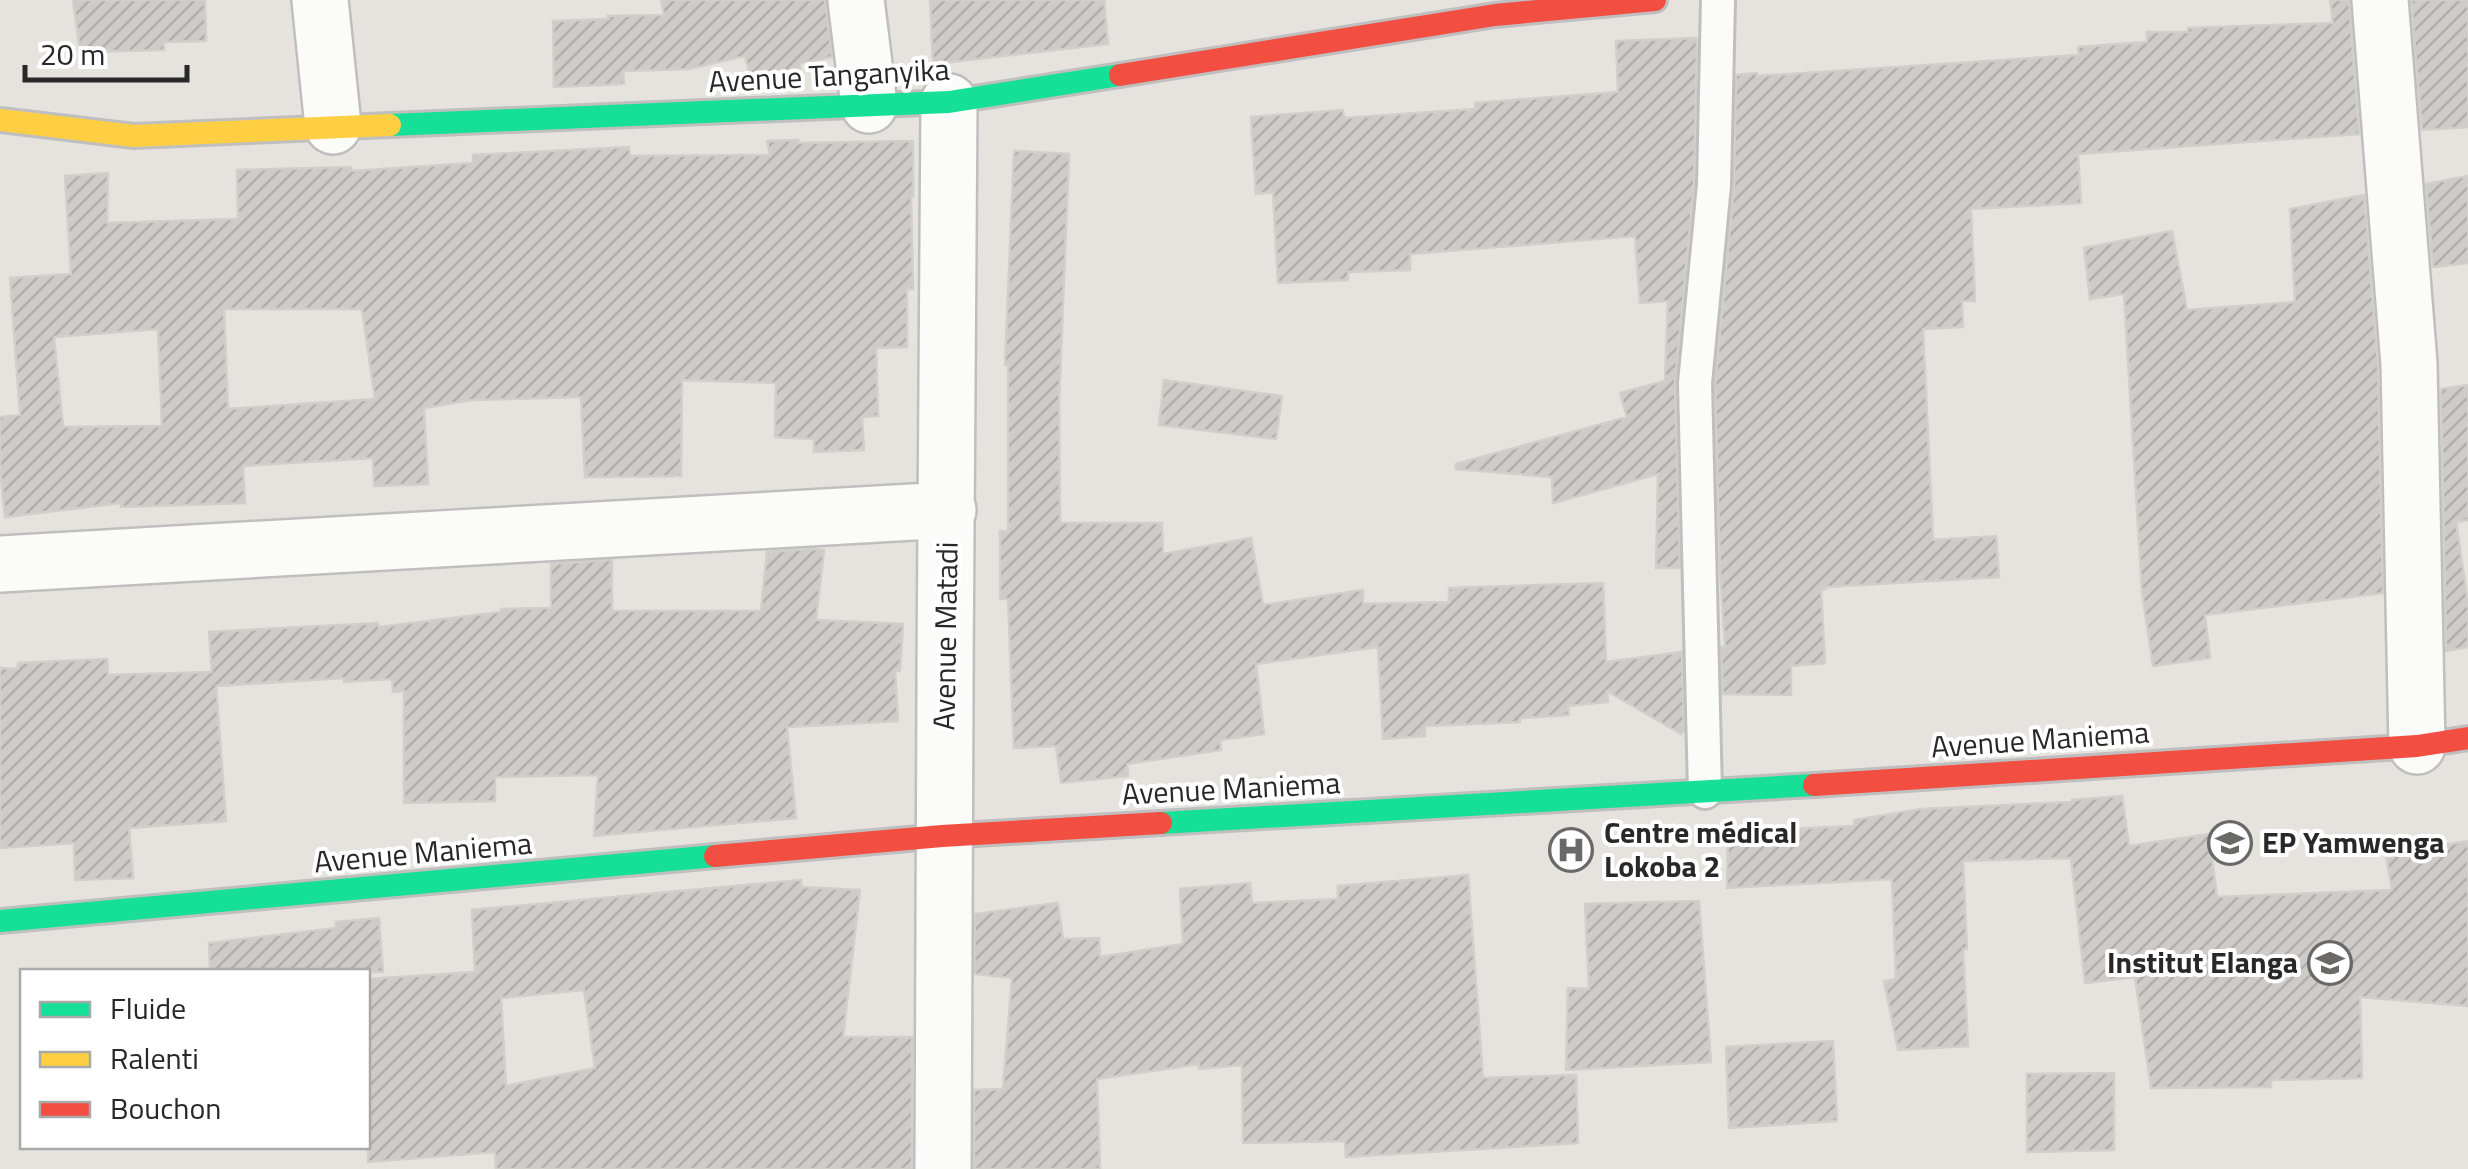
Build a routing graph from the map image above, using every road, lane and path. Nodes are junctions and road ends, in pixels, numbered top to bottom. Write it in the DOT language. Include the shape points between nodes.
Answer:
graph roads {
  1 [pos="320,0"];
  2 [pos="856,0"];
  3 [pos="1655,0"];
  4 [pos="1718,0"];
  5 [pos="2380,0"];
  6 [pos="1495,8"];
  7 [pos="949,102"];
  8 [pos="869,105"];
  9 [pos="0,120"];
  10 [pos="333,126"];
  11 [pos="948,510"];
  12 [pos="0,564"];
  13 [pos="2442,742"];
  14 [pos="1705,792"];
  15 [pos="942,836"];
  16 [pos="0,921"];
  17 [pos="943,1169"];
  1 -- 10 [label="street"];
  2 -- 8 [label="street"];
  3 -- 6 [label="street, Avenue Tanganyika"];
  4 -- 14 [label="lane" via="1714,186 1695,383"];
  5 -- 13 [label="street"];
  6 -- 7 [label="street, Avenue Tanganyika"];
  7 -- 8 [label="street, Avenue Tanganyika"];
  7 -- 11 [label="street, Avenue Matadi"];
  8 -- 10 [label="street, Avenue Tanganyika"];
  9 -- 10 [label="street, Avenue Tanganyika" via="134,136"];
  11 -- 12 [label="street"];
  11 -- 15 [label="street, Avenue Matadi"];
  13 -- 14 [label="street, Avenue Maniema"];
  14 -- 15 [label="street, Avenue Maniema"];
  15 -- 16 [label="street, Avenue Maniema"];
  15 -- 17 [label="street, Avenue Matadi"];
}
